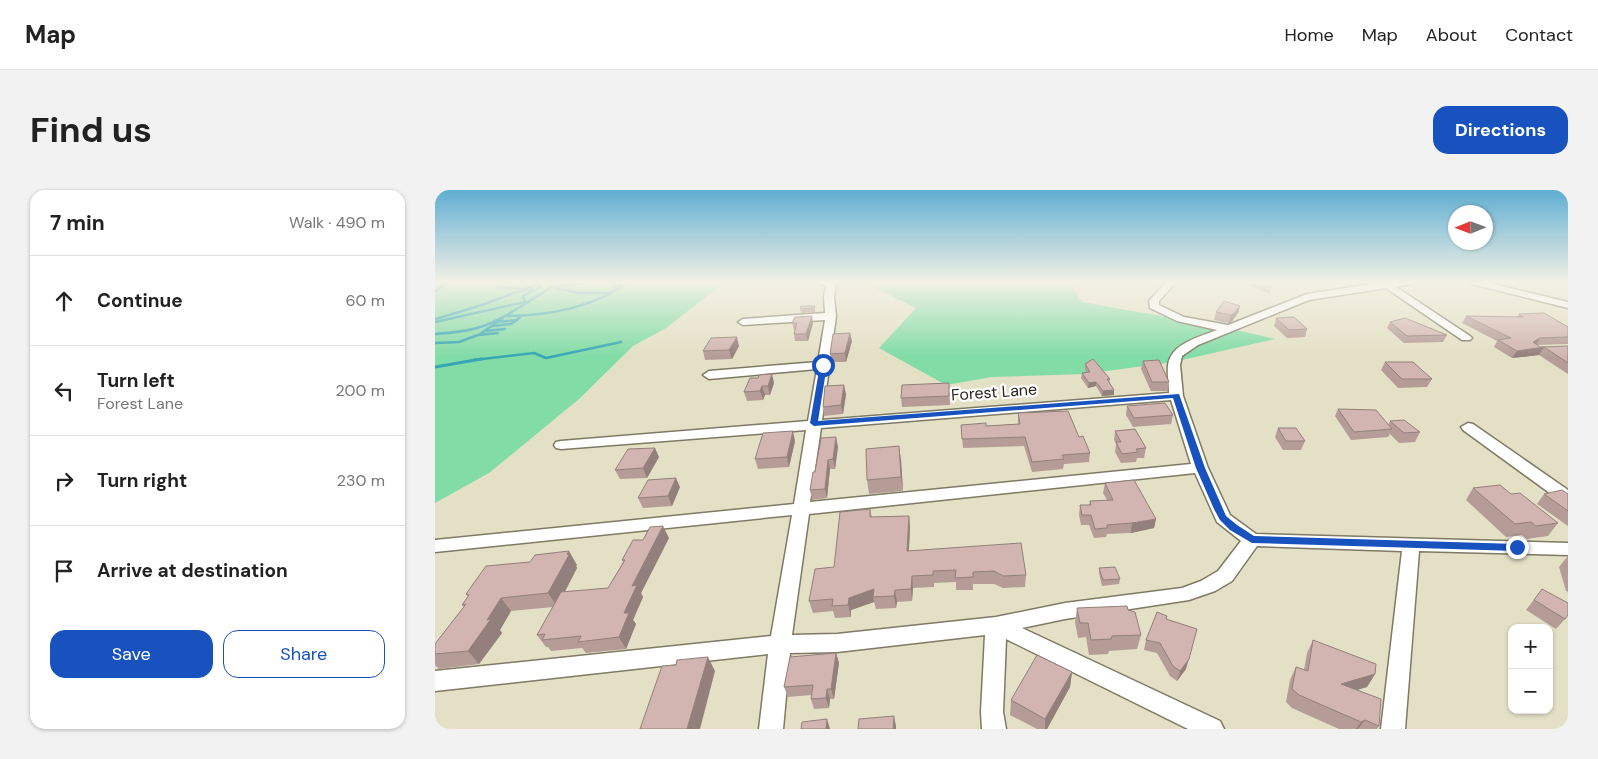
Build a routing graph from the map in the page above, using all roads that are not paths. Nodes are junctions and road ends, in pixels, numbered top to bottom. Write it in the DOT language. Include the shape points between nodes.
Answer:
graph roads {
  1 [pos="830,307"];
  2 [pos="1155,307"];
  3 [pos="1284,307"];
  4 [pos="1420,307"];
  5 [pos="831,316"];
  6 [pos="743,322"];
  7 [pos="1231,330"];
  8 [pos="1465,338"];
  9 [pos="823,365"];
  10 [pos="709,375"];
  11 [pos="1176,396"];
  12 [pos="814,423"];
  13 [pos="1467,427"];
  14 [pos="561,445"];
  15 [pos="1201,468"];
  16 [pos="1568,498"];
  17 [pos="800,509"];
  18 [pos="1252,540"];
  19 [pos="1411,545"];
  20 [pos="435,546"];
  21 [pos="1568,549"];
  22 [pos="996,625"];
  23 [pos="780,644"];
  24 [pos="435,681"];
  25 [pos="771,729"];
  26 [pos="994,729"];
  27 [pos="1212,729"];
  28 [pos="1393,729"];
  1 -- 5 [label="street"];
  2 -- 7 [label="street" via="1177,318"];
  3 -- 7 [label="street"];
  4 -- 8 [label="street"];
  5 -- 6 [label="street"];
  5 -- 9 [label="street"];
  7 -- 11 [label="street" via="1195,343 1177,354 1173,365"];
  9 -- 10 [label="street"];
  9 -- 12 [label="street"];
  11 -- 12 [label="street, Forest Lane"];
  11 -- 15 [label="street"];
  12 -- 14 [label="street, Forest Lane"];
  12 -- 17 [label="street"];
  13 -- 16 [label="street"];
  15 -- 17 [label="street"];
  15 -- 18 [label="street" via="1223,518"];
  17 -- 20 [label="street"];
  17 -- 23 [label="street"];
  18 -- 19 [label="street"];
  18 -- 22 [label="street" via="1225,576 1199,589"];
  19 -- 21 [label="street"];
  19 -- 28 [label="street"];
  22 -- 23 [label="street" via="837,643"];
  22 -- 26 [label="street"];
  22 -- 27 [label="street"];
  23 -- 24 [label="street"];
  23 -- 25 [label="street"];
}
